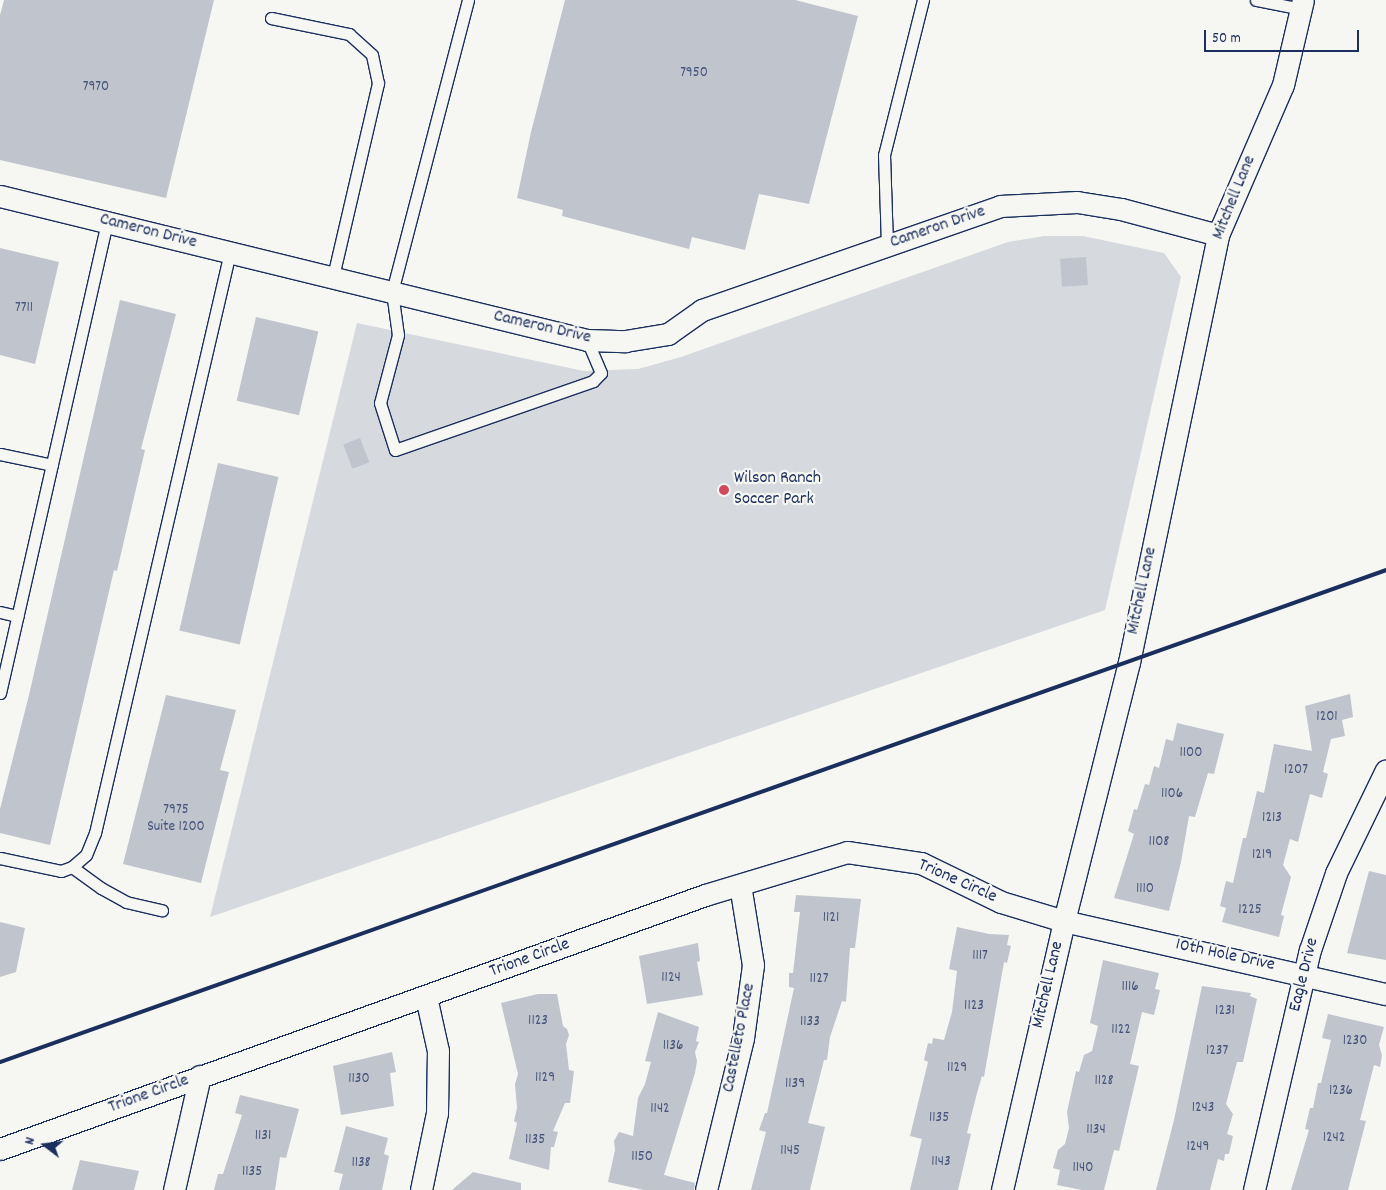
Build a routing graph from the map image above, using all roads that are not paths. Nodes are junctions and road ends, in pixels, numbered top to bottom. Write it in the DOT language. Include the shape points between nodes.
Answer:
graph roads {
  1 [pos="468,0"];
  2 [pos="924,0"];
  3 [pos="1256,0"];
  4 [pos="1302,4"];
  5 [pos="271,18"];
  6 [pos="0,196"];
  7 [pos="107,222"];
  8 [pos="1218,235"];
  9 [pos="887,245"];
  10 [pos="230,252"];
  11 [pos="333,278"];
  12 [pos="392,292"];
  13 [pos="587,340"];
  14 [pos="0,454"];
  15 [pos="52,465"];
  16 [pos="0,612"];
  17 [pos="18,616"];
  18 [pos="0,693"];
  19 [pos="1386,770"];
  20 [pos="0,858"];
  21 [pos="72,867"];
  22 [pos="740,885"];
  23 [pos="162,910"];
  24 [pos="1064,921"];
  25 [pos="1304,974"];
  26 [pos="1386,994"];
  27 [pos="426,997"];
  28 [pos="200,1076"];
  29 [pos="0,1150"];
  30 [pos="174,1190"];
  31 [pos="421,1190"];
  32 [pos="706,1190"];
  33 [pos="1002,1190"];
  34 [pos="1254,1190"];
  1 -- 12 [label="lane"];
  2 -- 9 [label="lane" via="884,155"];
  3 -- 4 [label="lane"];
  4 -- 8 [label="street, Mitchell Lane" via="1283,85"];
  5 -- 11 [label="lane" via="349,34 372,56 378,83"];
  6 -- 7 [label="street, Cameron Drive"];
  7 -- 10 [label="street, Cameron Drive"];
  7 -- 15 [label="lane"];
  8 -- 9 [label="street, Cameron Drive" via="1121,209 1077,202 1000,206"];
  8 -- 24 [label="street, Mitchell Lane" via="1129,662"];
  9 -- 13 [label="street, Cameron Drive" via="702,310 668,334 624,341"];
  10 -- 11 [label="street, Cameron Drive"];
  10 -- 21 [label="lane" via="95,833 86,854"];
  11 -- 12 [label="street, Cameron Drive"];
  12 -- 13 [label="street, Cameron Drive"];
  12 -- 13 [label="lane" via="398,335 380,403 395,450 593,381 601,372"];
  14 -- 15 [label="lane"];
  15 -- 17 [label="lane"];
  16 -- 17 [label="lane"];
  17 -- 18 [label="lane"];
  19 -- 25 [label="street, Eagle Drive" via="1336,873"];
  20 -- 21 [label="lane" via="60,871"];
  21 -- 23 [label="lane" via="126,902"];
  22 -- 24 [label="street, Trione Circle" via="847,852 921,863 1001,902"];
  22 -- 27 [label="street, Trione Circle"];
  22 -- 32 [label="street, Castelleto Place" via="753,965 743,1038"];
  24 -- 25 [label="street, 10th Hole Drive"];
  24 -- 33 [label="street, Mitchell Lane"];
  25 -- 26 [label="street, 10th Hole Drive"];
  25 -- 34 [label="street, Eagle Drive"];
  27 -- 28 [label="street, Trione Circle"];
  27 -- 31 [label="street" via="438,1050 437,1113"];
  28 -- 29 [label="street, Trione Circle"];
  28 -- 30 [label="street"];
}
